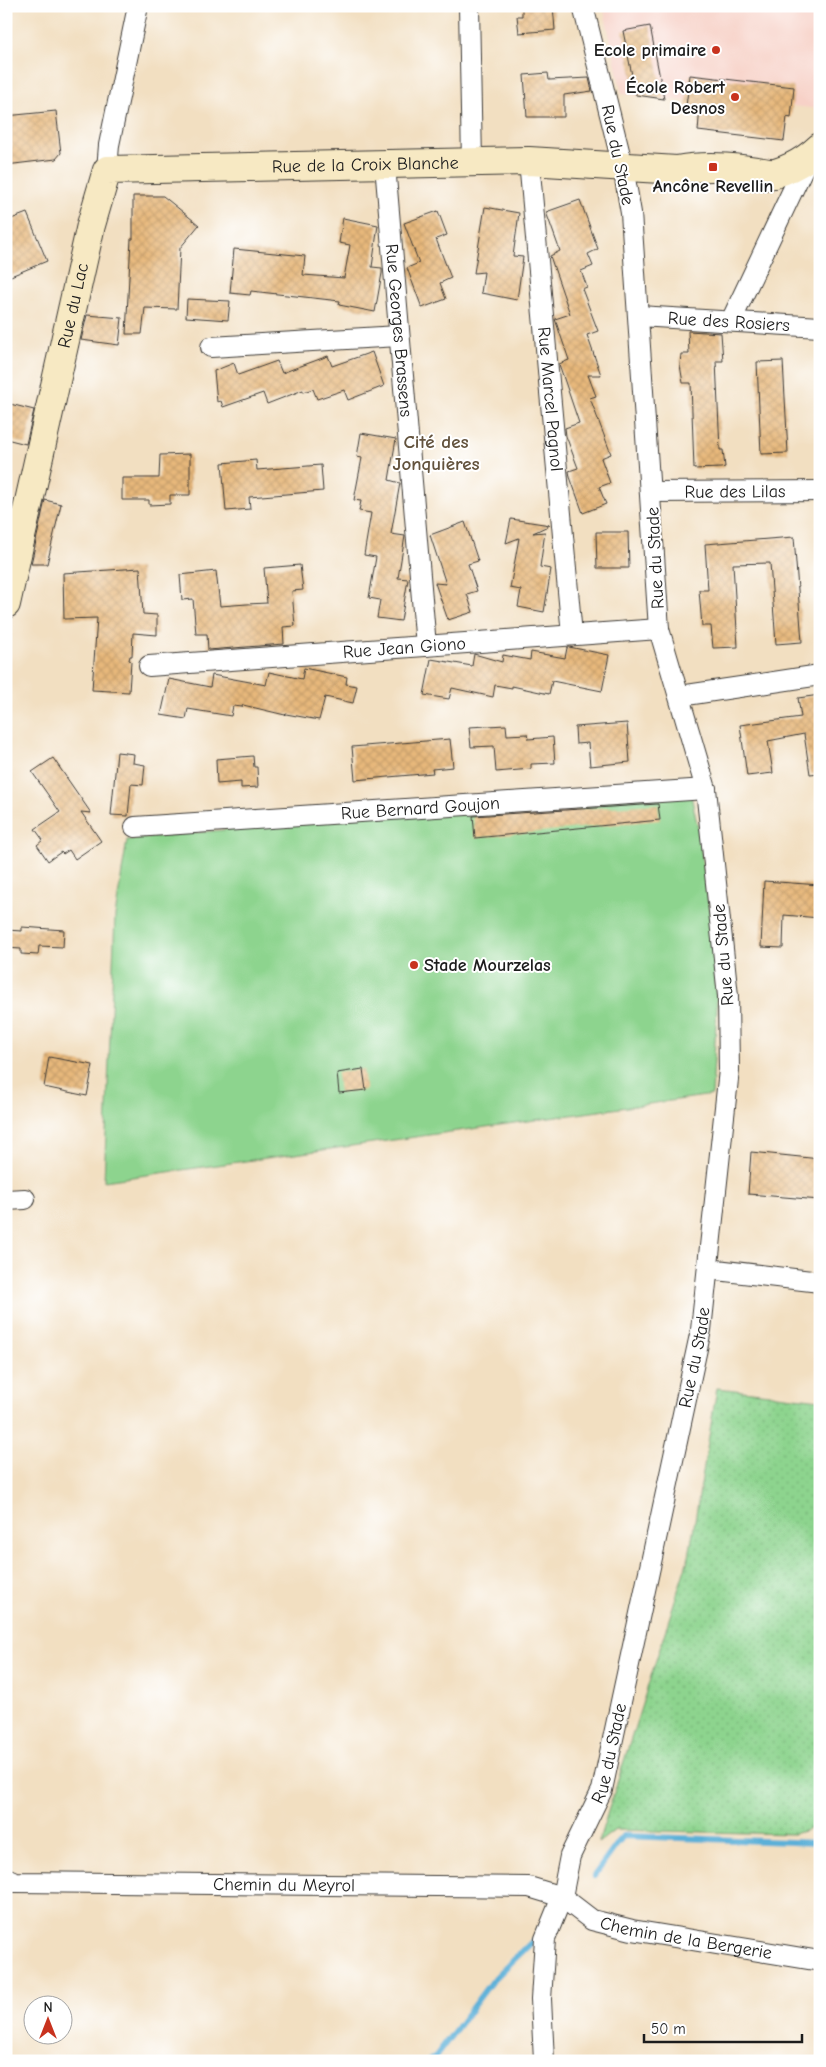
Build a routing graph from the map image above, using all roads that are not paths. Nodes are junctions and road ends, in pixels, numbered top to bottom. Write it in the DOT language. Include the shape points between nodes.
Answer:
graph roads {
  1 [pos="138,6"];
  2 [pos="469,6"];
  3 [pos="583,6"];
  4 [pos="814,153"];
  5 [pos="529,161"];
  6 [pos="472,163"];
  7 [pos="385,165"];
  8 [pos="623,167"];
  9 [pos="107,170"];
  10 [pos="639,316"];
  11 [pos="731,321"];
  12 [pos="820,328"];
  13 [pos="399,336"];
  14 [pos="211,346"];
  15 [pos="820,491"];
  16 [pos="651,492"];
  17 [pos="6,604"];
  18 [pos="659,629"];
  19 [pos="572,635"];
  20 [pos="426,646"];
  21 [pos="149,666"];
  22 [pos="820,674"];
  23 [pos="680,696"];
  24 [pos="706,789"];
  25 [pos="135,827"];
  26 [pos="708,1269"];
  27 [pos="820,1282"];
  28 [pos="6,1878"];
  29 [pos="562,1897"];
  30 [pos="820,1961"];
  31 [pos="544,2061"];
  1 -- 9 [label="street, Rue du Lac" via="109,145"];
  2 -- 6 [label="street"];
  3 -- 8 [label="street, Rue du Stade"];
  4 -- 8 [label="street, Rue de la Croix Blanche" via="775,174 698,166 677,170"];
  4 -- 11 [label="street"];
  5 -- 6 [label="street, Rue de la Croix Blanche"];
  5 -- 8 [label="street, Rue de la Croix Blanche"];
  5 -- 19 [label="street, Rue Marcel Pagnol"];
  6 -- 7 [label="street, Rue de la Croix Blanche"];
  7 -- 9 [label="street, Rue de la Croix Blanche"];
  7 -- 13 [label="street, Rue Georges Brassens"];
  8 -- 10 [label="street, Rue du Stade" via="631,213"];
  9 -- 17 [label="street, Rue du Lac" via="91,225"];
  10 -- 11 [label="street, Rue des Rosiers"];
  10 -- 16 [label="street, Rue du Stade"];
  11 -- 12 [label="street, Rue des Rosiers"];
  13 -- 14 [label="street"];
  13 -- 20 [label="street, Rue Georges Brassens"];
  15 -- 16 [label="street, Rue des Lilas"];
  16 -- 18 [label="street, Rue du Stade"];
  18 -- 19 [label="street, Rue Jean Giono"];
  18 -- 23 [label="street, Rue du Stade"];
  19 -- 20 [label="street, Rue Jean Giono"];
  20 -- 21 [label="street, Rue Jean Giono"];
  22 -- 23 [label="street"];
  23 -- 24 [label="street, Rue du Stade"];
  24 -- 25 [label="street, Rue Bernard Goujon"];
  24 -- 26 [label="street, Rue du Stade" via="728,996 729,1070"];
  26 -- 27 [label="street"];
  26 -- 29 [label="street, Rue du Stade" via="701,1330 602,1790 570,1856"];
  28 -- 29 [label="street, Chemin du Meyrol" via="15,1882 529,1887"];
  29 -- 30 [label="street, Chemin de la Bergerie" via="592,1920 624,1928"];
  29 -- 31 [label="street, Rue du Stade" via="545,1939 541,1999"];
}
